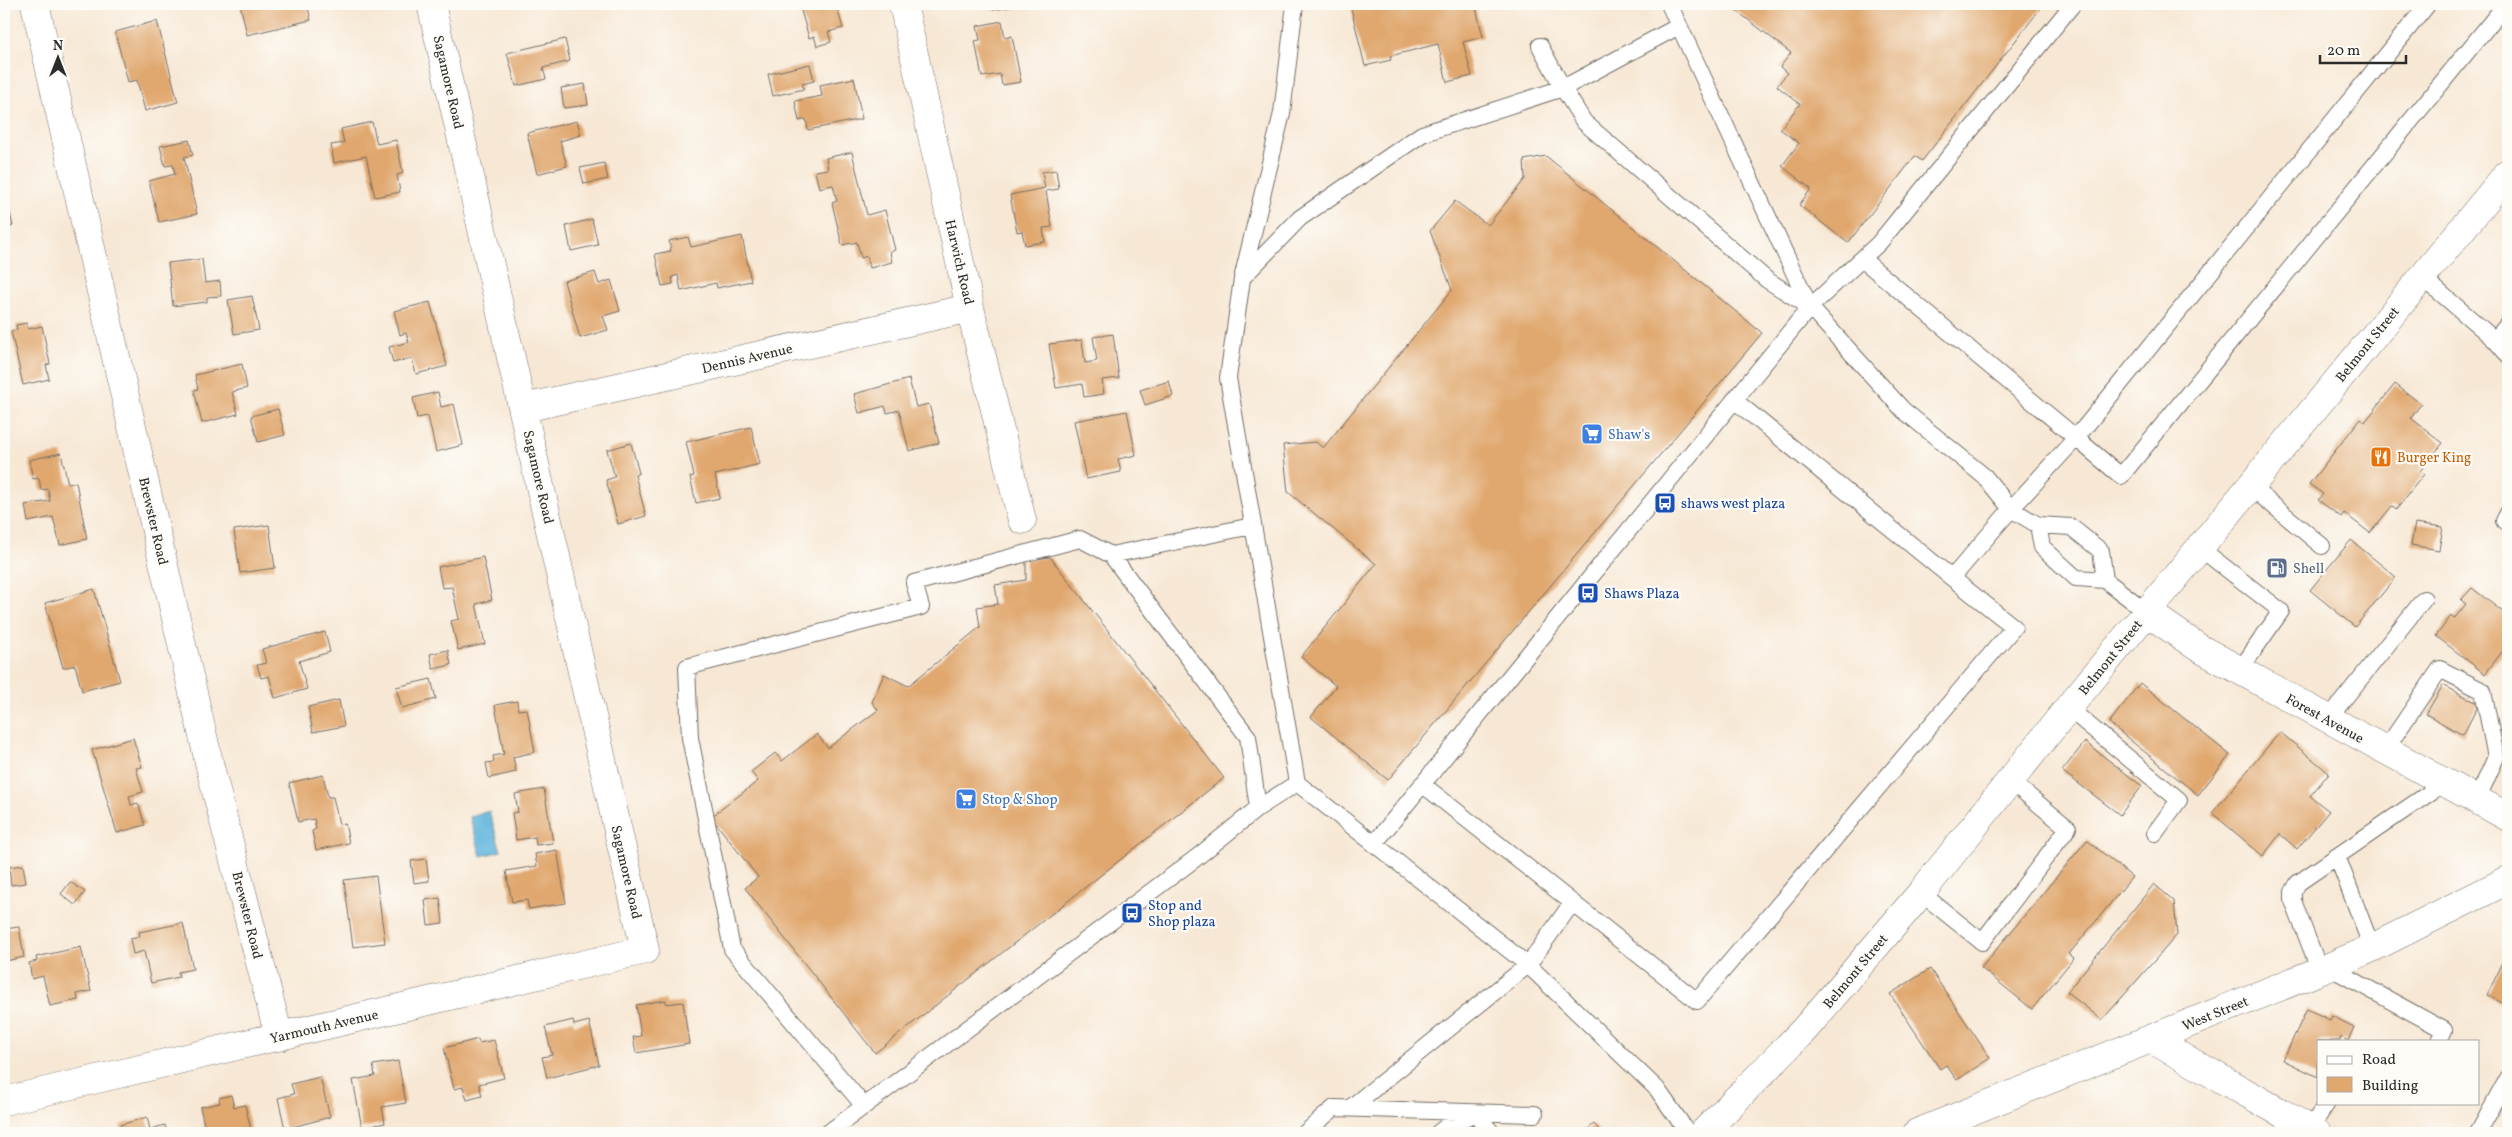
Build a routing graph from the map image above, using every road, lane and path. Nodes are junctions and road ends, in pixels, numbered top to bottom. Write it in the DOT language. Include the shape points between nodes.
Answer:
graph roads {
  1 [pos="35,4"];
  2 [pos="431,4"];
  3 [pos="903,4"];
  4 [pos="1295,4"];
  5 [pos="1669,4"];
  6 [pos="2074,4"];
  7 [pos="2428,4"];
  8 [pos="2506,4"];
  9 [pos="1679,26"];
  10 [pos="1540,46"];
  11 [pos="1563,88"];
  12 [pos="2508,173"];
  13 [pos="1862,259"];
  14 [pos="2422,277"];
  15 [pos="1242,279"];
  16 [pos="1810,307"];
  17 [pos="970,308"];
  18 [pos="2508,324"];
  19 [pos="2495,340"];
  20 [pos="2508,355"];
  21 [pos="1734,400"];
  22 [pos="524,408"];
  23 [pos="2076,438"];
  24 [pos="2251,487"];
  25 [pos="2011,509"];
  26 [pos="2508,513"];
  27 [pos="1022,520"];
  28 [pos="2508,521"];
  29 [pos="2038,525"];
  30 [pos="1252,526"];
  31 [pos="2322,546"];
  32 [pos="2200,549"];
  33 [pos="1110,555"];
  34 [pos="1952,578"];
  35 [pos="2105,580"];
  36 [pos="2424,599"];
  37 [pos="2147,612"];
  38 [pos="2240,670"];
  39 [pos="2068,708"];
  40 [pos="2328,719"];
  41 [pos="2384,750"];
  42 [pos="2009,780"];
  43 [pos="1297,783"];
  44 [pos="2444,783"];
  45 [pos="1422,784"];
  46 [pos="2477,800"];
  47 [pos="1258,808"];
  48 [pos="2508,817"];
  49 [pos="2155,832"];
  50 [pos="1374,844"];
  51 [pos="2337,856"];
  52 [pos="2508,880"];
  53 [pos="1921,893"];
  54 [pos="1572,903"];
  55 [pos="2372,948"];
  56 [pos="645,950"];
  57 [pos="1528,965"];
  58 [pos="2325,969"];
  59 [pos="279,1037"];
  60 [pos="2151,1039"];
  61 [pos="2439,1040"];
  62 [pos="2508,1078"];
  63 [pos="4,1101"];
  64 [pos="2326,1104"];
  65 [pos="864,1106"];
  66 [pos="1350,1108"];
  67 [pos="1475,1113"];
  68 [pos="1535,1114"];
  69 [pos="2313,1131"];
  70 [pos="828,1133"];
  71 [pos="1305,1133"];
  72 [pos="1438,1133"];
  73 [pos="1492,1133"];
  74 [pos="1688,1133"];
  75 [pos="1704,1133"];
  76 [pos="1917,1133"];
  77 [pos="2478,1133"];
  1 -- 59 [label="street, Brewster Road" via="211,771"];
  2 -- 22 [label="street, Sagamore Road"];
  3 -- 17 [label="street, Harwich Road"];
  4 -- 15 [label="lane" via="1282,113"];
  5 -- 9 [label="lane"];
  6 -- 13 [label="lane" via="1880,243"];
  7 -- 23 [label="lane"];
  8 -- 23 [label="lane" via="2122,476"];
  9 -- 11 [label="lane"];
  9 -- 16 [label="lane"];
  10 -- 11 [label="lane"];
  11 -- 15 [label="lane" via="1422,134 1300,218"];
  11 -- 16 [label="lane" via="1584,122 1767,280"];
  12 -- 14 [label="street, Belmont Street"];
  13 -- 16 [label="lane"];
  13 -- 23 [label="lane"];
  14 -- 19 [label="lane"];
  14 -- 24 [label="street, Belmont Street"];
  15 -- 30 [label="lane" via="1228,378"];
  16 -- 21 [label="lane"];
  16 -- 25 [label="lane" via="1903,410 1985,478"];
  17 -- 22 [label="street, Dennis Avenue"];
  17 -- 27 [label="street, Harwich Road"];
  18 -- 19 [label="lane"];
  19 -- 20 [label="lane"];
  21 -- 34 [label="lane"];
  21 -- 45 [label="lane"];
  22 -- 56 [label="street, Sagamore Road"];
  23 -- 25 [label="lane"];
  24 -- 31 [label="lane"];
  24 -- 32 [label="street, Belmont Street"];
  25 -- 29 [label="lane"];
  25 -- 34 [label="lane"];
  26 -- 28 [label="lane" via="2504,521"];
  29 -- 35 [label="lane" via="2042,547 2076,578"];
  29 -- 35 [label="lane" via="2071,528 2101,552"];
  30 -- 33 [label="lane"];
  30 -- 43 [label="lane"];
  32 -- 37 [label="street, Belmont Street"];
  32 -- 38 [label="lane" via="2281,611"];
  33 -- 47 [label="lane" via="1248,737"];
  33 -- 65 [label="lane" via="1080,538 914,583 921,607 687,667 690,738 732,949"];
  34 -- 54 [label="lane" via="2014,627 1697,1001"];
  35 -- 37 [label="lane"];
  36 -- 40 [label="lane"];
  37 -- 38 [label="street, Forest Avenue" via="2199,648"];
  37 -- 39 [label="street, Belmont Street"];
  38 -- 40 [label="street, Forest Avenue"];
  39 -- 42 [label="street, Belmont Street"];
  39 -- 49 [label="lane" via="2179,800"];
  40 -- 41 [label="street, Forest Avenue"];
  41 -- 44 [label="street, Forest Avenue"];
  41 -- 46 [label="lane" via="2440,669 2483,691 2496,757"];
  42 -- 53 [label="street, Belmont Street"];
  42 -- 53 [label="lane" via="2068,828 1982,942"];
  43 -- 47 [label="lane"];
  43 -- 50 [label="lane"];
  44 -- 46 [label="street, Forest Avenue"];
  44 -- 51 [label="lane"];
  45 -- 50 [label="lane"];
  45 -- 54 [label="lane"];
  46 -- 48 [label="street, Forest Avenue"];
  47 -- 65 [label="lane"];
  50 -- 57 [label="lane"];
  51 -- 55 [label="lane"];
  51 -- 58 [label="lane" via="2298,882 2292,892 2292,901"];
  52 -- 55 [label="street, West Street"];
  53 -- 75 [label="street, Belmont Street" via="1804,1030"];
  54 -- 57 [label="lane"];
  55 -- 58 [label="street, West Street"];
  56 -- 59 [label="street, Yarmouth Avenue"];
  57 -- 66 [label="lane"];
  57 -- 74 [label="lane" via="1657,1089"];
  58 -- 60 [label="street, West Street"];
  58 -- 61 [label="lane" via="2444,1030"];
  59 -- 63 [label="street, Yarmouth Avenue"];
  60 -- 69 [label="street"];
  60 -- 76 [label="street, West Street"];
  62 -- 77 [label="lane"];
  64 -- 69 [label="lane"];
  65 -- 70 [label="lane"];
  66 -- 67 [label="lane"];
  66 -- 71 [label="lane" via="1334,1108"];
  67 -- 68 [label="lane"];
  67 -- 72 [label="lane"];
  67 -- 73 [label="lane"];
}
